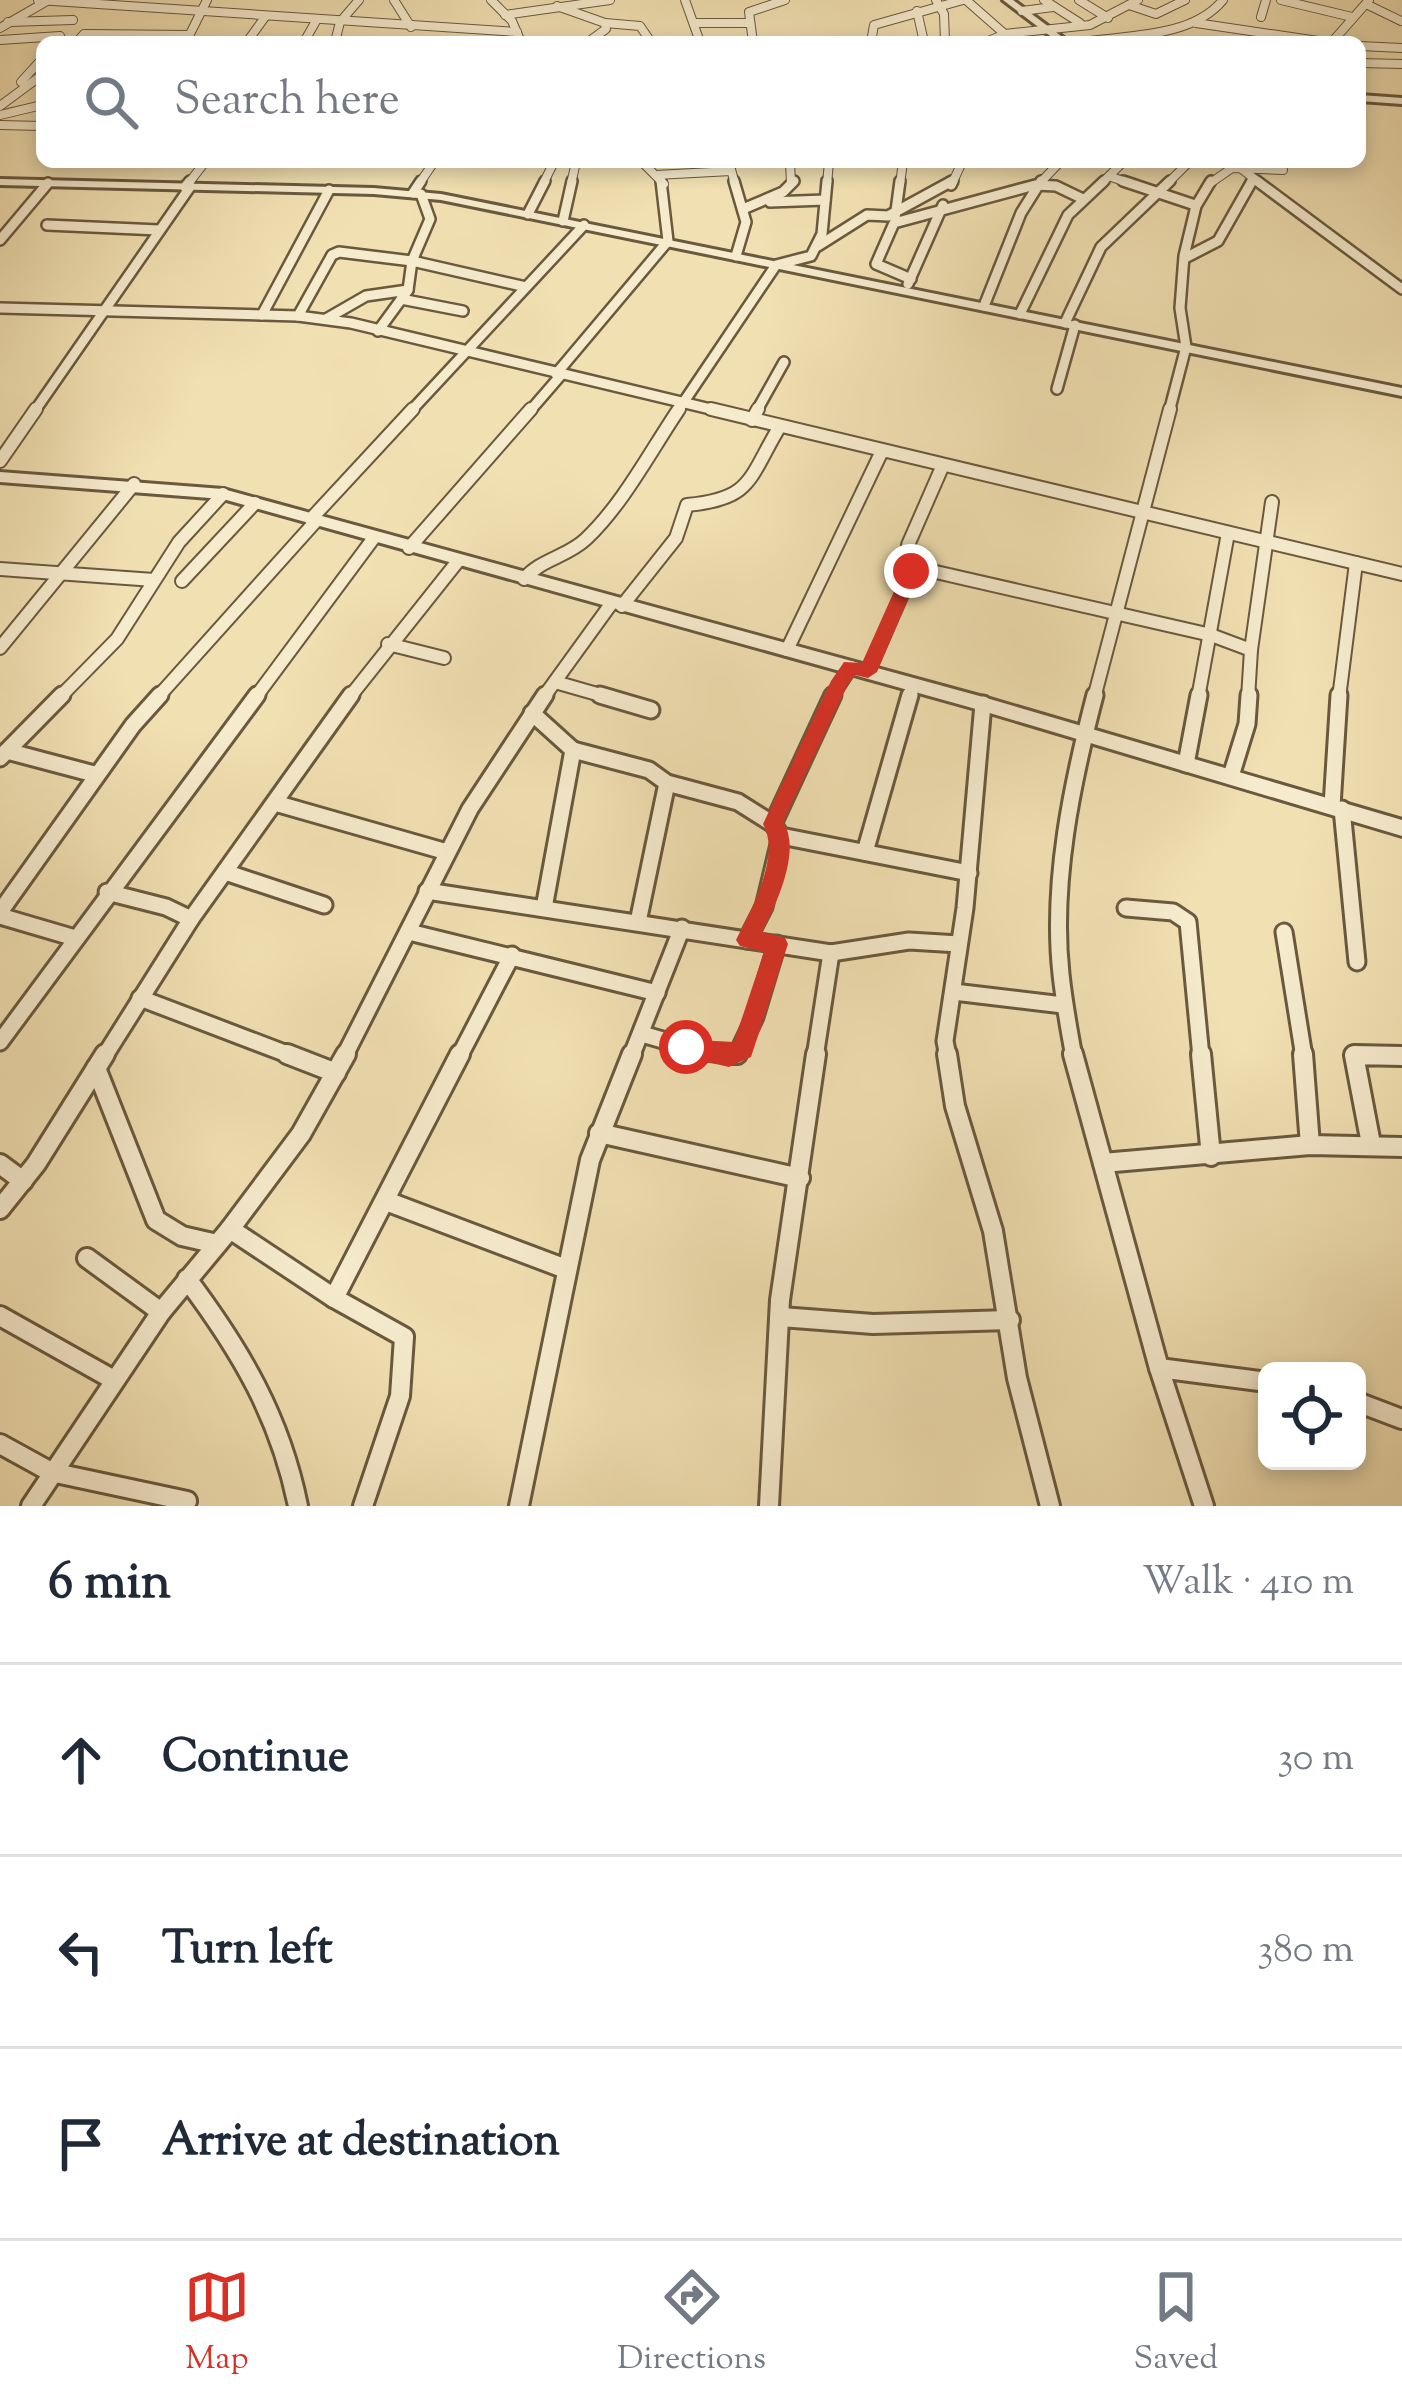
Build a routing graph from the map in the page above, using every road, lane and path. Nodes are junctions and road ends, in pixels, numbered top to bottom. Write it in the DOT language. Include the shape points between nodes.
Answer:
graph roads {
  1 [pos="38,0"];
  2 [pos="49,0"];
  3 [pos="207,0"];
  4 [pos="359,0"];
  5 [pos="412,0"];
  6 [pos="491,0"];
  7 [pos="540,0"];
  8 [pos="610,0"];
  9 [pos="785,0"];
  10 [pos="964,0"];
  11 [pos="1007,0"];
  12 [pos="1044,0"];
  13 [pos="1078,0"];
  14 [pos="1114,0"];
  15 [pos="1185,0"];
  16 [pos="1223,0"];
  17 [pos="1266,0"];
  18 [pos="1281,0"];
  19 [pos="1299,0"];
  20 [pos="396,1"];
  21 [pos="92,2"];
  22 [pos="939,2"];
  23 [pos="1368,2"];
  24 [pos="140,3"];
  25 [pos="684,3"];
  26 [pos="1131,4"];
  27 [pos="1308,6"];
  28 [pos="554,7"];
  29 [pos="1053,7"];
  30 [pos="202,11"];
  31 [pos="917,11"];
  32 [pos="1022,11"];
  33 [pos="505,15"];
  34 [pos="265,16"];
  35 [pos="1261,17"];
  36 [pos="1352,17"];
  37 [pos="1105,19"];
  38 [pos="73,20"];
  39 [pos="316,21"];
  40 [pos="340,22"];
  41 [pos="605,23"];
  42 [pos="696,23"];
  43 [pos="748,23"];
  44 [pos="1196,23"];
  45 [pos="4,25"];
  46 [pos="1090,25"];
  47 [pos="411,27"];
  48 [pos="433,29"];
  49 [pos="1046,29"];
  50 [pos="1400,32"];
  51 [pos="85,34"];
  52 [pos="1004,34"];
  53 [pos="1124,34"];
  54 [pos="61,36"];
  55 [pos="68,36"];
  56 [pos="112,36"];
  57 [pos="189,36"];
  58 [pos="251,36"];
  59 [pos="307,36"];
  60 [pos="336,36"];
  61 [pos="434,36"];
  62 [pos="508,36"];
  63 [pos="518,36"];
  64 [pos="596,36"];
  65 [pos="647,36"];
  66 [pos="699,36"];
  67 [pos="751,36"];
  68 [pos="871,36"];
  69 [pos="923,36"];
  70 [pos="943,36"];
  71 [pos="1000,36"];
  72 [pos="1056,36"];
  73 [pos="1114,36"];
  74 [pos="1127,36"];
  75 [pos="1287,36"];
  76 [pos="1335,36"];
  77 [pos="36,38"];
  78 [pos="0,40"];
  79 [pos="1366,45"];
  80 [pos="1366,55"];
  81 [pos="1402,62"];
  82 [pos="1366,63"];
  83 [pos="1372,63"];
  84 [pos="36,66"];
  85 [pos="36,78"];
  86 [pos="1381,79"];
  87 [pos="18,89"];
  88 [pos="1366,98"];
  89 [pos="1402,101"];
  90 [pos="36,106"];
  91 [pos="0,110"];
  92 [pos="0,125"];
  93 [pos="36,126"];
  94 [pos="201,168"];
  95 [pos="431,168"];
  96 [pos="551,168"];
  97 [pos="575,168"];
  98 [pos="648,168"];
  99 [pos="714,168"];
  100 [pos="731,168"];
  101 [pos="791,168"];
  102 [pos="829,168"];
  103 [pos="902,168"];
  104 [pos="959,168"];
  105 [pos="1053,168"];
  106 [pos="1117,168"];
  107 [pos="1183,168"];
  108 [pos="1229,168"];
  109 [pos="1241,168"];
  110 [pos="1284,168"];
  111 [pos="656,175"];
  112 [pos="1109,176"];
  113 [pos="1253,178"];
  114 [pos="953,180"];
  115 [pos="0,182"];
  116 [pos="49,183"];
  117 [pos="1035,185"];
  118 [pos="188,187"];
  119 [pos="329,190"];
  120 [pos="1270,191"];
  121 [pos="1159,192"];
  122 [pos="417,194"];
  123 [pos="1082,198"];
  124 [pos="825,200"];
  125 [pos="759,202"];
  126 [pos="1195,205"];
  127 [pos="942,206"];
  128 [pos="743,209"];
  129 [pos="528,214"];
  130 [pos="895,218"];
  131 [pos="563,221"];
  132 [pos="46,225"];
  133 [pos="584,225"];
  134 [pos="159,230"];
  135 [pos="0,240"];
  136 [pos="668,241"];
  137 [pos="818,246"];
  138 [pos="736,256"];
  139 [pos="1186,256"];
  140 [pos="412,261"];
  141 [pos="776,265"];
  142 [pos="908,284"];
  143 [pos="526,287"];
  144 [pos="1402,289"];
  145 [pos="405,294"];
  146 [pos="984,306"];
  147 [pos="2,310"];
  148 [pos="103,310"];
  149 [pos="464,311"];
  150 [pos="1020,314"];
  151 [pos="262,315"];
  152 [pos="298,316"];
  153 [pos="326,319"];
  154 [pos="1070,324"];
  155 [pos="378,331"];
  156 [pos="1186,347"];
  157 [pos="465,352"];
  158 [pos="784,362"];
  159 [pos="559,374"];
  160 [pos="1057,389"];
  161 [pos="1402,392"];
  162 [pos="683,404"];
  163 [pos="752,420"];
  164 [pos="780,426"];
  165 [pos="882,451"];
  166 [pos="0,461"];
  167 [pos="943,465"];
  168 [pos="0,477"];
  169 [pos="134,484"];
  170 [pos="223,494"];
  171 [pos="1272,502"];
  172 [pos="255,503"];
  173 [pos="1144,513"];
  174 [pos="313,520"];
  175 [pos="1228,533"];
  176 [pos="373,539"];
  177 [pos="1269,543"];
  178 [pos="908,545"];
  179 [pos="410,548"];
  180 [pos="458,561"];
  181 [pos="1356,563"];
  182 [pos="0,569"];
  183 [pos="64,572"];
  184 [pos="1402,574"];
  185 [pos="524,579"];
  186 [pos="154,580"];
  187 [pos="182,581"];
  188 [pos="617,605"];
  189 [pos="1118,611"];
  190 [pos="1211,635"];
  191 [pos="388,644"];
  192 [pos="0,649"];
  193 [pos="788,650"];
  194 [pos="1251,650"];
  195 [pos="444,658"];
  196 [pos="859,669"];
  197 [pos="555,682"];
  198 [pos="913,685"];
  199 [pos="982,704"];
  200 [pos="651,710"];
  201 [pos="532,713"];
  202 [pos="1083,734"];
  203 [pos="574,750"];
  204 [pos="3,754"];
  205 [pos="1186,764"];
  206 [pos="94,774"];
  207 [pos="1232,776"];
  208 [pos="667,783"];
  209 [pos="274,802"];
  210 [pos="1337,808"];
  211 [pos="1402,827"];
  212 [pos="777,830"];
  213 [pos="447,852"];
  214 [pos="865,852"];
  215 [pos="225,872"];
  216 [pos="969,873"];
  217 [pos="427,891"];
  218 [pos="107,892"];
  219 [pos="324,905"];
  220 [pos="544,908"];
  221 [pos="1126,908"];
  222 [pos="0,914"];
  223 [pos="191,919"];
  224 [pos="638,922"];
  225 [pos="682,928"];
  226 [pos="409,932"];
  227 [pos="1284,932"];
  228 [pos="75,938"];
  229 [pos="747,940"];
  230 [pos="777,944"];
  231 [pos="959,944"];
  232 [pos="831,953"];
  233 [pos="512,955"];
  234 [pos="1357,962"];
  235 [pos="954,992"];
  236 [pos="657,993"];
  237 [pos="140,998"];
  238 [pos="1063,1005"];
  239 [pos="642,1034"];
  240 [pos="0,1042"];
  241 [pos="1402,1056"];
  242 [pos="96,1067"];
  243 [pos="336,1073"];
  244 [pos="599,1133"];
  245 [pos="1371,1144"];
  246 [pos="1310,1145"];
  247 [pos="1402,1147"];
  248 [pos="1211,1156"];
  249 [pos="1103,1163"];
  250 [pos="0,1164"];
  251 [pos="800,1178"];
  252 [pos="23,1181"];
  253 [pos="386,1202"];
  254 [pos="0,1209"];
  255 [pos="223,1236"];
  256 [pos="87,1258"];
  257 [pos="566,1269"];
  258 [pos="188,1279"];
  259 [pos="334,1298"];
  260 [pos="161,1312"];
  261 [pos="0,1316"];
  262 [pos="781,1317"];
  263 [pos="1010,1320"];
  264 [pos="1159,1367"];
  265 [pos="114,1380"];
  266 [pos="1258,1381"];
  267 [pos="1366,1405"];
  268 [pos="1402,1419"];
  269 [pos="0,1444"];
  270 [pos="51,1472"];
  271 [pos="187,1501"];
  272 [pos="31,1506"];
  273 [pos="298,1506"];
  274 [pos="363,1506"];
  275 [pos="519,1506"];
  276 [pos="769,1506"];
  277 [pos="1050,1506"];
  278 [pos="1204,1506"];
  1 -- 2 [label="street"];
  2 -- 21 [label="street"];
  2 -- 45 [label="street"];
  3 -- 30 [label="street"];
  4 -- 40 [label="street"];
  5 -- 20 [label="street"];
  6 -- 33 [label="street"];
  7 -- 28 [label="street"];
  8 -- 28 [label="street"];
  9 -- 43 [label="street" via="750,11"];
  10 -- 22 [label="street"];
  10 -- 52 [label="street"];
  11 -- 32 [label="street"];
  12 -- 29 [label="street"];
  13 -- 37 [label="street"];
  14 -- 26 [label="street"];
  15 -- 26 [label="street" via="1156,14"];
  16 -- 44 [label="street" via="1216,14"];
  17 -- 35 [label="street"];
  18 -- 27 [label="street"];
  19 -- 27 [label="street"];
  20 -- 47 [label="street"];
  21 -- 24 [label="street"];
  21 -- 38 [label="street"];
  22 -- 31 [label="street"];
  22 -- 70 [label="street"];
  23 -- 36 [label="street"];
  23 -- 50 [label="street"];
  24 -- 30 [label="street"];
  25 -- 42 [label="street"];
  26 -- 37 [label="street"];
  27 -- 36 [label="street"];
  28 -- 33 [label="street"];
  28 -- 41 [label="street"];
  29 -- 32 [label="street"];
  29 -- 46 [label="street"];
  30 -- 34 [label="street"];
  30 -- 57 [label="street"];
  31 -- 68 [label="street" via="872,27"];
  31 -- 69 [label="street"];
  32 -- 49 [label="street"];
  33 -- 63 [label="street"];
  34 -- 39 [label="street"];
  34 -- 58 [label="street"];
  36 -- 76 [label="street"];
  37 -- 46 [label="street"];
  37 -- 53 [label="street"];
  38 -- 45 [label="street"];
  38 -- 54 [label="street"];
  39 -- 40 [label="street"];
  39 -- 59 [label="street"];
  40 -- 47 [label="street"];
  40 -- 60 [label="street"];
  41 -- 64 [label="street"];
  41 -- 65 [label="street" via="640,26"];
  42 -- 43 [label="street"];
  42 -- 66 [label="street"];
  43 -- 67 [label="street"];
  44 -- 53 [label="street"];
  44 -- 75 [label="street"];
  46 -- 49 [label="street"];
  47 -- 48 [label="street"];
  48 -- 61 [label="street"];
  48 -- 62 [label="street"];
  49 -- 52 [label="street"];
  49 -- 72 [label="street"];
  50 -- 79 [label="street"];
  51 -- 55 [label="street"];
  51 -- 56 [label="street"];
  52 -- 71 [label="street"];
  53 -- 73 [label="street"];
  53 -- 74 [label="street"];
  77 -- 78 [label="street"];
  80 -- 83 [label="street"];
  81 -- 83 [label="street"];
  82 -- 83 [label="street"];
  83 -- 86 [label="street"];
  84 -- 87 [label="street"];
  85 -- 87 [label="street"];
  87 -- 91 [label="street"];
  88 -- 89 [label="street"];
  90 -- 91 [label="street"];
  92 -- 93 [label="street"];
  94 -- 118 [label="street"];
  95 -- 122 [label="street"];
  96 -- 129 [label="street"];
  97 -- 131 [label="street"];
  98 -- 111 [label="street"];
  99 -- 111 [label="street"];
  100 -- 128 [label="street"];
  101 -- 125 [label="street" via="792,185"];
  102 -- 124 [label="street"];
  103 -- 130 [label="street"];
  104 -- 114 [label="street"];
  105 -- 117 [label="street"];
  106 -- 112 [label="street"];
  107 -- 121 [label="street"];
  108 -- 126 [label="street"];
  109 -- 113 [label="street"];
  110 -- 120 [label="street"];
  111 -- 136 [label="street" via="668,199"];
  112 -- 121 [label="street"];
  112 -- 123 [label="street"];
  113 -- 120 [label="street"];
  113 -- 139 [label="street" via="1218,241"];
  114 -- 127 [label="street"];
  114 -- 130 [label="street"];
  115 -- 116 [label="street"];
  116 -- 118 [label="street"];
  116 -- 135 [label="street"];
  117 -- 123 [label="street"];
  117 -- 127 [label="street"];
  117 -- 146 [label="street" via="994,265"];
  118 -- 119 [label="street"];
  118 -- 134 [label="street"];
  119 -- 122 [label="street"];
  119 -- 151 [label="street"];
  120 -- 144 [label="street"];
  121 -- 126 [label="street"];
  121 -- 154 [label="street" via="1101,247"];
  122 -- 129 [label="street"];
  122 -- 140 [label="street" via="430,219"];
  123 -- 150 [label="street"];
  124 -- 125 [label="street"];
  124 -- 137 [label="street"];
  125 -- 128 [label="street"];
  126 -- 139 [label="street"];
  127 -- 130 [label="street"];
  127 -- 142 [label="street"];
  128 -- 138 [label="street"];
  129 -- 131 [label="street"];
  130 -- 137 [label="street" via="867,215"];
  130 -- 142 [label="street" via="876,264"];
  131 -- 133 [label="street"];
  132 -- 134 [label="street"];
  133 -- 136 [label="street"];
  133 -- 143 [label="street"];
  134 -- 148 [label="street"];
  136 -- 138 [label="street"];
  136 -- 159 [label="street"];
  137 -- 141 [label="street" via="806,261"];
  138 -- 141 [label="street"];
  139 -- 156 [label="street" via="1178,326"];
  140 -- 143 [label="street"];
  140 -- 145 [label="street"];
  140 -- 152 [label="street" via="335,253"];
  141 -- 142 [label="street"];
  141 -- 162 [label="street"];
  142 -- 146 [label="street"];
  143 -- 157 [label="street"];
  145 -- 149 [label="street"];
  145 -- 153 [label="street" via="367,296"];
  145 -- 155 [label="street"];
  146 -- 150 [label="street"];
  147 -- 148 [label="street"];
  148 -- 151 [label="street"];
  148 -- 166 [label="street"];
  150 -- 154 [label="street"];
  151 -- 152 [label="street"];
  152 -- 153 [label="street"];
  153 -- 155 [label="street"];
  154 -- 156 [label="street"];
  154 -- 160 [label="street"];
  155 -- 157 [label="street"];
  156 -- 161 [label="street"];
  156 -- 173 [label="street"];
  157 -- 159 [label="street"];
  157 -- 174 [label="street"];
  158 -- 163 [label="street"];
  159 -- 162 [label="street"];
  159 -- 179 [label="street"];
  162 -- 163 [label="street"];
  162 -- 185 [label="street" via="599,527"];
  163 -- 164 [label="street"];
  164 -- 165 [label="street"];
  164 -- 188 [label="street" via="737,495 687,505 671,544"];
  165 -- 167 [label="street"];
  165 -- 193 [label="street"];
  167 -- 173 [label="street"];
  167 -- 178 [label="street"];
  168 -- 169 [label="street"];
  169 -- 170 [label="street"];
  169 -- 183 [label="street"];
  170 -- 172 [label="street"];
  170 -- 186 [label="street"];
  171 -- 177 [label="street"];
  172 -- 174 [label="street"];
  172 -- 187 [label="street"];
  173 -- 175 [label="street"];
  173 -- 189 [label="street"];
  174 -- 176 [label="street"];
  174 -- 206 [label="street"];
  175 -- 177 [label="street"];
  175 -- 190 [label="street"];
  176 -- 179 [label="street"];
  176 -- 218 [label="street"];
  177 -- 181 [label="street"];
  177 -- 194 [label="street"];
  179 -- 180 [label="street"];
  180 -- 185 [label="street"];
  180 -- 191 [label="street"];
  181 -- 184 [label="street"];
  181 -- 210 [label="street" via="1342,656"];
  182 -- 183 [label="street"];
  183 -- 186 [label="street"];
  183 -- 192 [label="street"];
  185 -- 188 [label="street"];
  186 -- 204 [label="street" via="86,676"];
  188 -- 193 [label="street"];
  188 -- 197 [label="street"];
  189 -- 190 [label="street"];
  189 -- 196 [label="street" via="914,567"];
  189 -- 202 [label="street"];
  190 -- 194 [label="street"];
  190 -- 205 [label="street"];
  191 -- 195 [label="street"];
  191 -- 209 [label="street"];
  193 -- 196 [label="street"];
  194 -- 207 [label="street" via="1246,724"];
  196 -- 198 [label="street"];
  196 -- 212 [label="street" via="834,692"];
  197 -- 200 [label="street"];
  197 -- 201 [label="street"];
  198 -- 199 [label="street"];
  198 -- 214 [label="street"];
  199 -- 202 [label="street"];
  199 -- 216 [label="street"];
  201 -- 203 [label="street"];
  201 -- 213 [label="street"];
  202 -- 205 [label="street"];
  202 -- 238 [label="street" via="1061,898"];
  203 -- 208 [label="street" via="649,770"];
  203 -- 220 [label="street"];
  204 -- 206 [label="street"];
  205 -- 207 [label="street"];
  206 -- 222 [label="street"];
  207 -- 210 [label="street"];
  208 -- 212 [label="street" via="738,802"];
  208 -- 224 [label="street"];
  209 -- 213 [label="street"];
  209 -- 215 [label="street"];
  210 -- 211 [label="street"];
  210 -- 234 [label="street"];
  212 -- 214 [label="street"];
  212 -- 229 [label="street" via="764,908"];
  213 -- 217 [label="street"];
  214 -- 216 [label="street"];
  215 -- 219 [label="street"];
  215 -- 223 [label="street"];
  216 -- 231 [label="street"];
  217 -- 220 [label="street"];
  217 -- 226 [label="street"];
  218 -- 223 [label="street"];
  218 -- 228 [label="street"];
  220 -- 224 [label="street"];
  221 -- 248 [label="street" via="1173,912 1188,922"];
  222 -- 228 [label="street"];
  223 -- 237 [label="street"];
  224 -- 225 [label="street"];
  225 -- 229 [label="street"];
  225 -- 236 [label="street"];
  226 -- 233 [label="street"];
  226 -- 243 [label="street"];
  227 -- 246 [label="street"];
  228 -- 240 [label="street"];
  229 -- 230 [label="street"];
  230 -- 232 [label="street"];
  230 -- 239 [label="street" via="737,1055"];
  231 -- 232 [label="street" via="909,941"];
  231 -- 235 [label="street"];
  232 -- 251 [label="street"];
  233 -- 236 [label="street"];
  233 -- 253 [label="street"];
  235 -- 238 [label="street"];
  235 -- 263 [label="street" via="945,1041 951,1085"];
  236 -- 239 [label="street"];
  237 -- 242 [label="street"];
  237 -- 243 [label="street"];
  238 -- 249 [label="street"];
  239 -- 244 [label="street"];
  241 -- 245 [label="street" via="1354,1055"];
  242 -- 252 [label="street"];
  242 -- 255 [label="street" via="156,1220 182,1236"];
  243 -- 255 [label="street" via="294,1145"];
  244 -- 251 [label="street"];
  244 -- 257 [label="street"];
  245 -- 246 [label="street"];
  245 -- 247 [label="street"];
  246 -- 248 [label="street"];
  248 -- 249 [label="street"];
  249 -- 264 [label="street"];
  250 -- 252 [label="street"];
  251 -- 262 [label="street"];
  252 -- 254 [label="street"];
  253 -- 257 [label="street"];
  253 -- 259 [label="street"];
  255 -- 258 [label="street"];
  255 -- 259 [label="street"];
  256 -- 260 [label="street"];
  257 -- 275 [label="street"];
  258 -- 260 [label="street"];
  258 -- 273 [label="street" via="266,1391"];
  259 -- 274 [label="street" via="404,1337 408,1348"];
  260 -- 265 [label="street"];
  261 -- 265 [label="street"];
  262 -- 263 [label="street"];
  262 -- 276 [label="street"];
  263 -- 277 [label="street"];
  264 -- 266 [label="street"];
  264 -- 278 [label="street"];
  265 -- 270 [label="street"];
  267 -- 268 [label="street"];
  269 -- 270 [label="street"];
  270 -- 271 [label="street"];
  270 -- 272 [label="street"];
}
